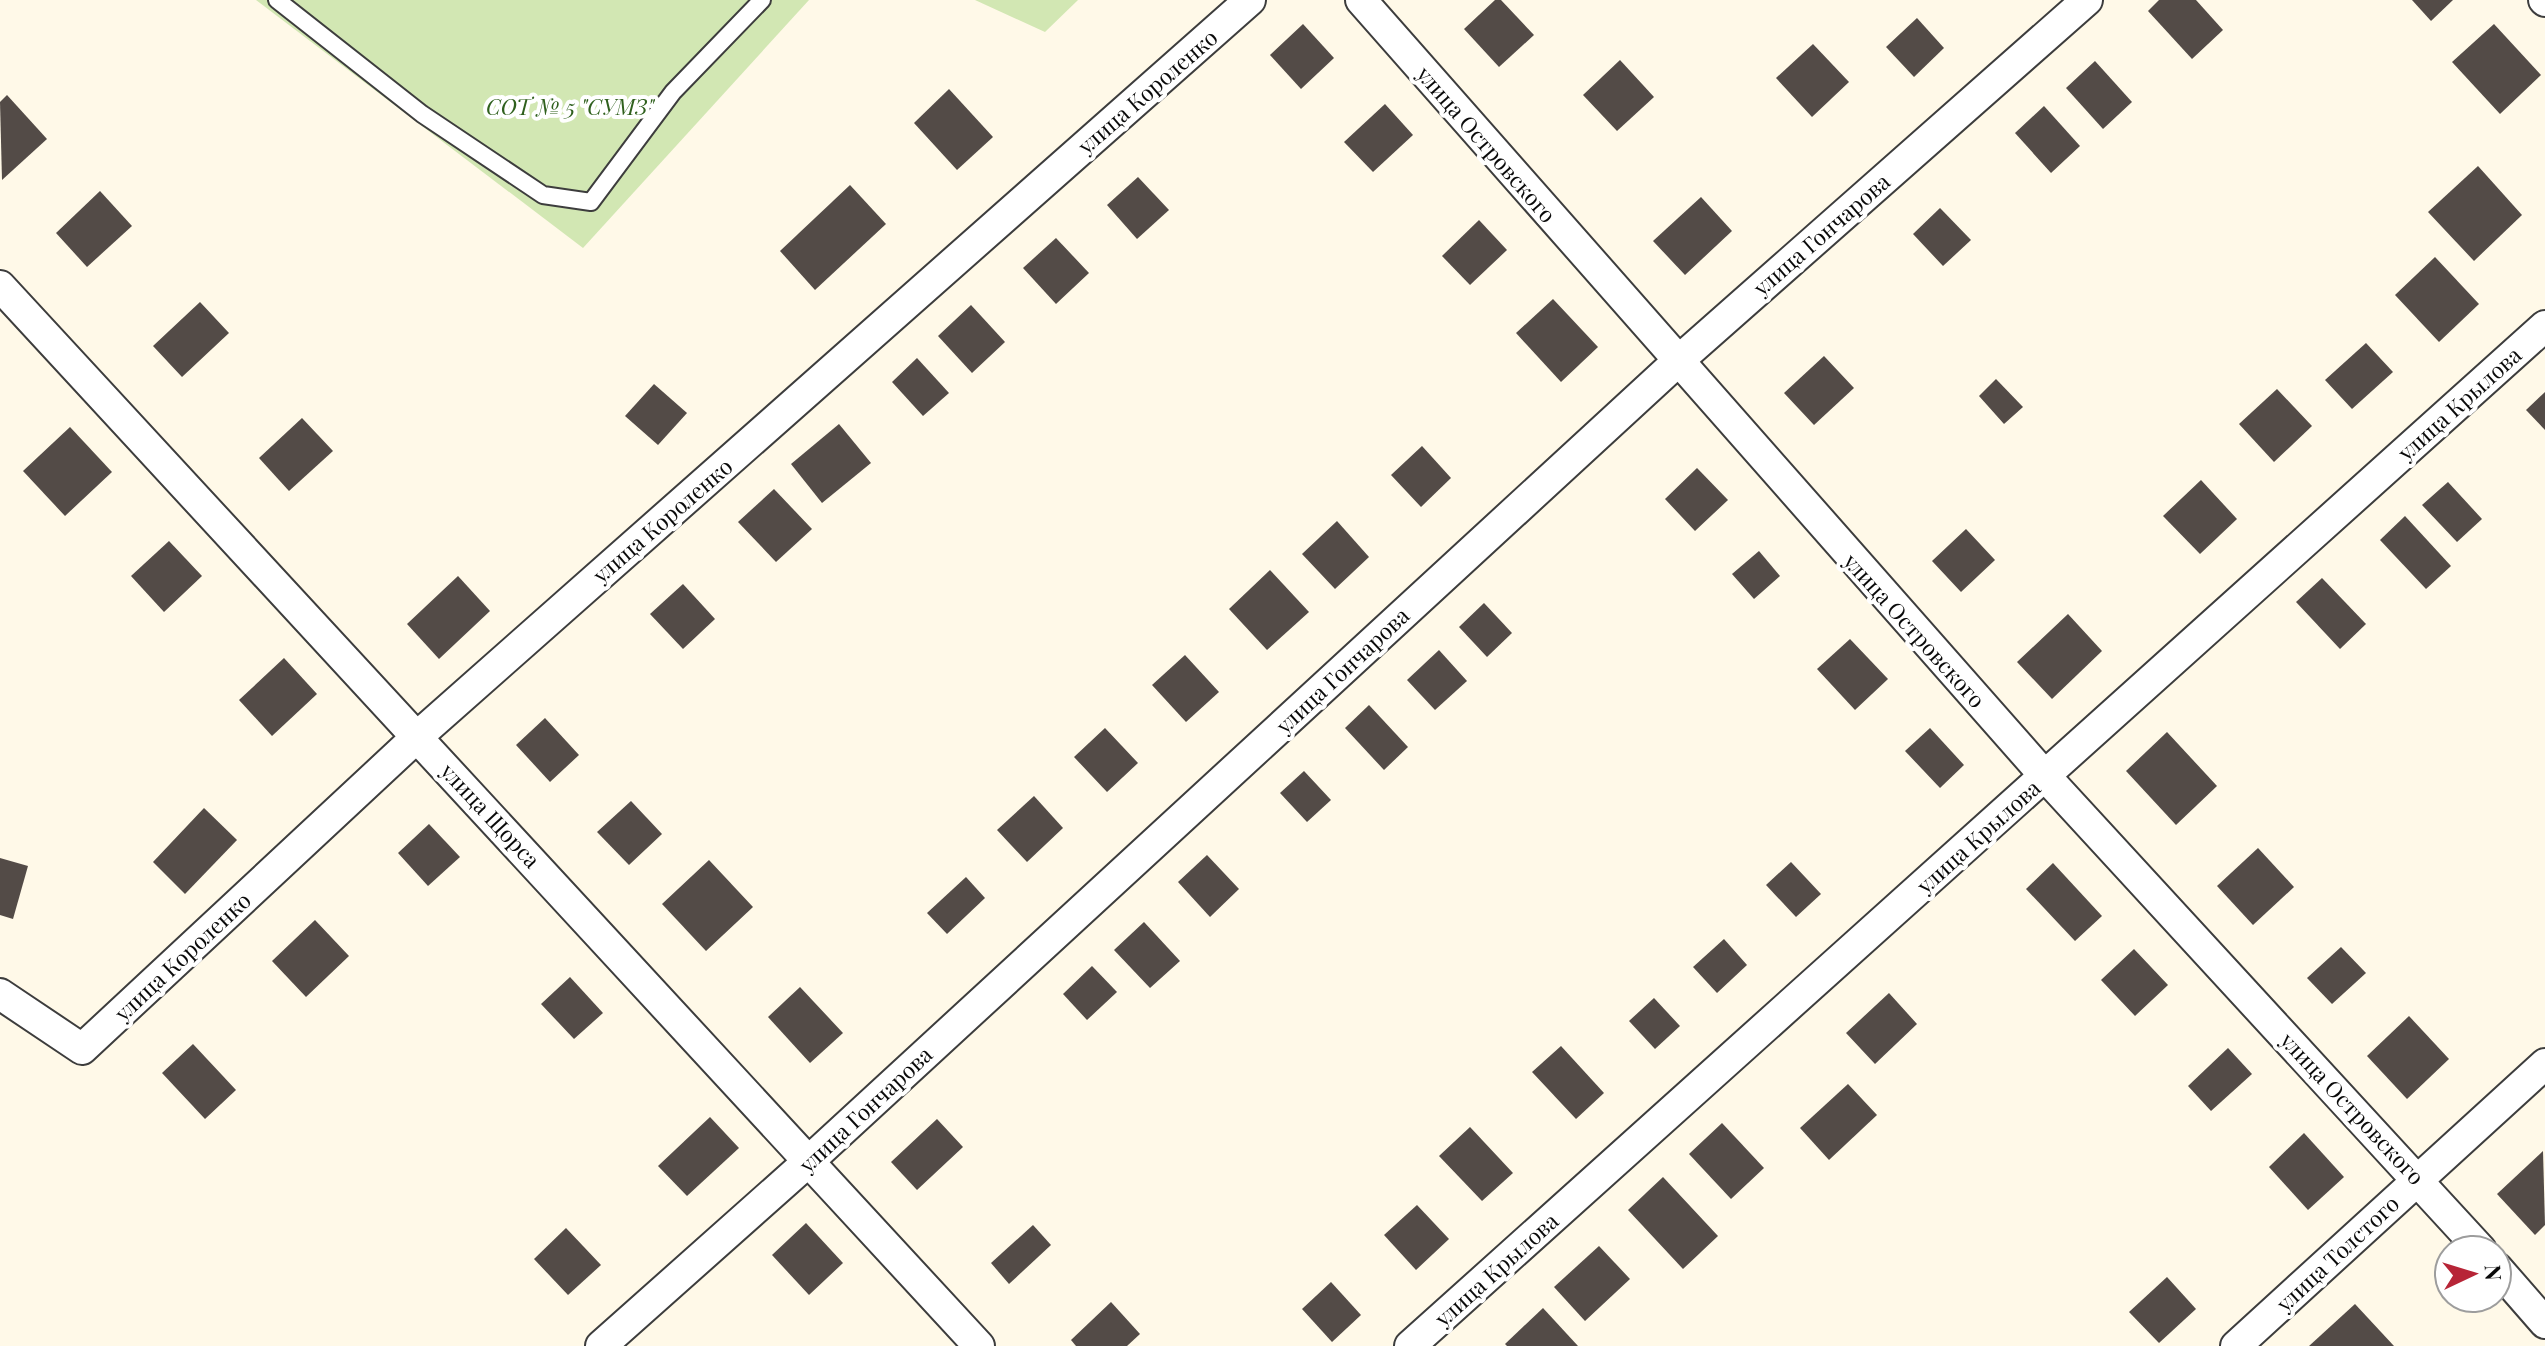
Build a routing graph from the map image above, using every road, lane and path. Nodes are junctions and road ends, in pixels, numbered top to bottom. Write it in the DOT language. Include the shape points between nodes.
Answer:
graph roads {
  1 [pos="277,0"];
  2 [pos="762,0"];
  3 [pos="1250,0"];
  4 [pos="1361,0"];
  5 [pos="2087,0"];
  6 [pos="0,286"];
  7 [pos="2545,326"];
  8 [pos="1677,362"];
  9 [pos="418,736"];
  10 [pos="2045,776"];
  11 [pos="0,994"];
  12 [pos="2545,1064"];
  13 [pos="810,1160"];
  14 [pos="2418,1178"];
  15 [pos="2467,1234"];
  16 [pos="2513,1286"];
  17 [pos="2545,1323"];
  18 [pos="601,1346"];
  19 [pos="979,1346"];
  20 [pos="1410,1346"];
  21 [pos="2236,1346"];
  1 -- 2 [label="lane" via="422,114 543,195 591,202 673,92"];
  3 -- 9 [label="street, улица Короленко"];
  4 -- 8 [label="street, улица Островского"];
  5 -- 8 [label="street, улица Гончарова"];
  6 -- 9 [label="street, улица Щорса"];
  7 -- 10 [label="street, улица Крылова"];
  8 -- 10 [label="street, улица Островского"];
  8 -- 13 [label="street, улица Гончарова"];
  9 -- 11 [label="street, улица Короленко" via="82,1049"];
  9 -- 13 [label="street, улица Щорса"];
  10 -- 14 [label="street, улица Островского"];
  10 -- 20 [label="street, улица Крылова"];
  12 -- 14 [label="street, улица Толстого"];
  13 -- 18 [label="street, улица Гончарова"];
  13 -- 19 [label="street, улица Щорса"];
  14 -- 15 [label="street, улица Островского"];
  14 -- 21 [label="street, улица Толстого"];
  16 -- 17 [label="street"];
}
